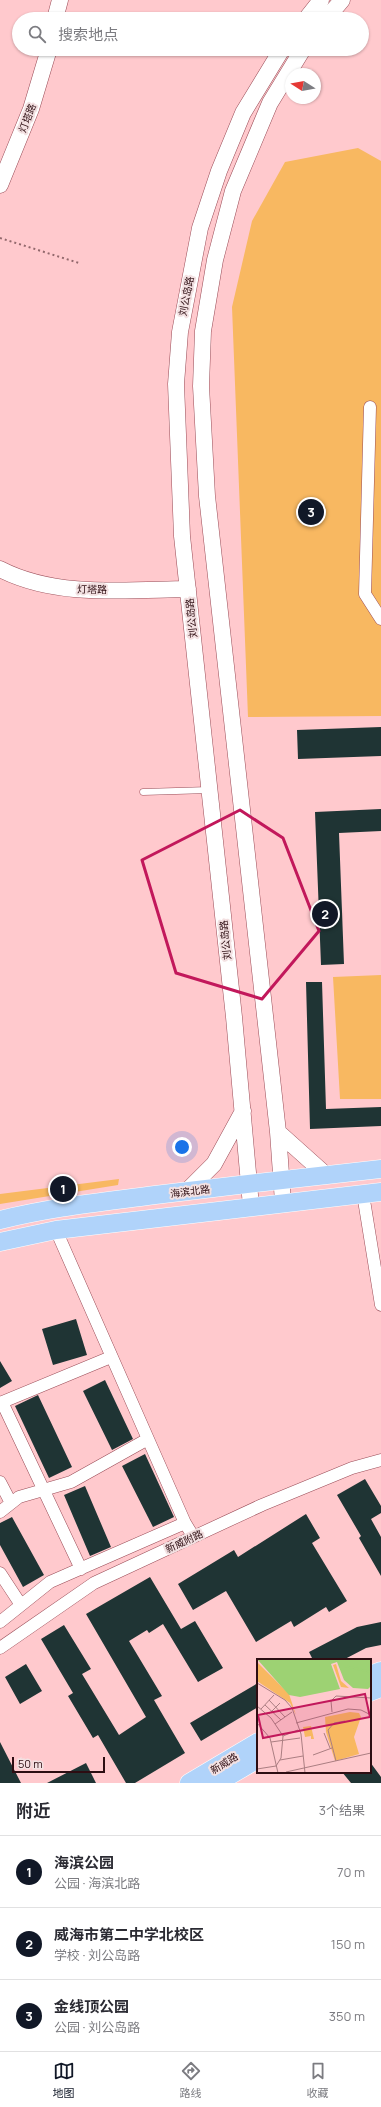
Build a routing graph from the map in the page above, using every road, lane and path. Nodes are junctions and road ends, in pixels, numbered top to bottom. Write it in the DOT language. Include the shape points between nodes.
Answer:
graph roads {
  1 [pos="60,0"];
  2 [pos="321,0"];
  3 [pos="342,0"];
  4 [pos="57,12"];
  5 [pos="312,12"];
  6 [pos="332,12"];
  7 [pos="47,56"];
  8 [pos="278,56"];
  9 [pos="299,56"];
  10 [pos="0,185"];
  11 [pos="0,238"];
  12 [pos="79,263"];
  13 [pos="370,407"];
  14 [pos="0,569"];
  15 [pos="188,589"];
  16 [pos="381,619"];
  17 [pos="209,790"];
  18 [pos="143,792"];
  19 [pos="243,1111"];
  20 [pos="278,1132"];
  21 [pos="381,1169"];
  22 [pos="326,1175"];
  23 [pos="281,1179"];
  24 [pos="249,1183"];
  25 [pos="187,1191"];
  26 [pos="381,1192"];
  27 [pos="363,1194"];
  28 [pos="282,1202"];
  29 [pos="251,1206"];
  30 [pos="0,1220"];
  31 [pos="56,1230"];
  32 [pos="0,1242"];
  33 [pos="381,1305"];
  34 [pos="111,1357"];
  35 [pos="1,1402"];
  36 [pos="148,1439"];
  37 [pos="381,1460"];
  38 [pos="0,1482"];
  39 [pos="44,1490"];
  40 [pos="11,1503"];
  41 [pos="0,1512"];
  42 [pos="185,1523"];
  43 [pos="193,1536"];
  44 [pos="81,1569"];
  45 [pos="0,1573"];
  46 [pos="21,1605"];
  47 [pos="0,1622"];
  48 [pos="0,1648"];
  49 [pos="381,1671"];
  50 [pos="371,1676"];
  51 [pos="381,1688"];
  52 [pos="371,1692"];
  53 [pos="257,1743"];
  54 [pos="257,1760"];
  55 [pos="189,1783"];
  56 [pos="217,1783"];
  1 -- 4 [label="main road"];
  2 -- 5 [label="main road"];
  3 -- 6 [label="main road"];
  7 -- 10 [label="main road, 灯塔路" via="31,109"];
  8 -- 15 [label="main road, 刘公岛路" via="243,113 219,171 200,228 180,332 176,384 182,536"];
  9 -- 20 [label="main road" via="270,103 233,191 215,260 203,331 201,386 207,496"];
  11 -- 12 [label="path"];
  13 -- 16 [label="street" via="365,594"];
  14 -- 15 [label="main road, 灯塔路" via="22,579 68,589"];
  15 -- 17 [label="main road, 刘公岛路"];
  17 -- 18 [label="lane"];
  17 -- 19 [label="main road, 刘公岛路"];
  19 -- 24 [label="main road, 刘公岛路"];
  19 -- 25 [label="main road" via="214,1164"];
  20 -- 22 [label="main road"];
  20 -- 23 [label="main road"];
  21 -- 22 [label="main road, 海滨北路"];
  22 -- 23 [label="main road, 海滨北路"];
  23 -- 24 [label="main road, 海滨北路"];
  23 -- 28 [label="main road"];
  24 -- 25 [label="main road, 海滨北路"];
  24 -- 29 [label="main road, 刘公岛路"];
  25 -- 30 [label="main road, 海滨北路" via="36,1211"];
  26 -- 27 [label="main road"];
  27 -- 28 [label="main road"];
  27 -- 33 [label="street"];
  28 -- 29 [label="main road"];
  29 -- 31 [label="main road"];
  31 -- 32 [label="main road"];
  31 -- 34 [label="street"];
  34 -- 35 [label="street"];
  34 -- 36 [label="street"];
  35 -- 39 [label="street"];
  36 -- 39 [label="street" via="71,1482"];
  36 -- 42 [label="street"];
  37 -- 43 [label="street, 新威附路" via="352,1468"];
  38 -- 40 [label="street"];
  39 -- 40 [label="street" via="19,1497"];
  39 -- 44 [label="street"];
  40 -- 41 [label="street"];
  42 -- 43 [label="street"];
  42 -- 44 [label="street"];
  43 -- 48 [label="street, 新威附路" via="94,1583"];
  44 -- 46 [label="street" via="50,1582"];
  45 -- 46 [label="street"];
  46 -- 47 [label="street"];
  49 -- 50 [label="main road"];
  51 -- 52 [label="main road"];
  53 -- 55 [label="main road, 新威路"];
  54 -- 56 [label="main road, 新威路"];
}
